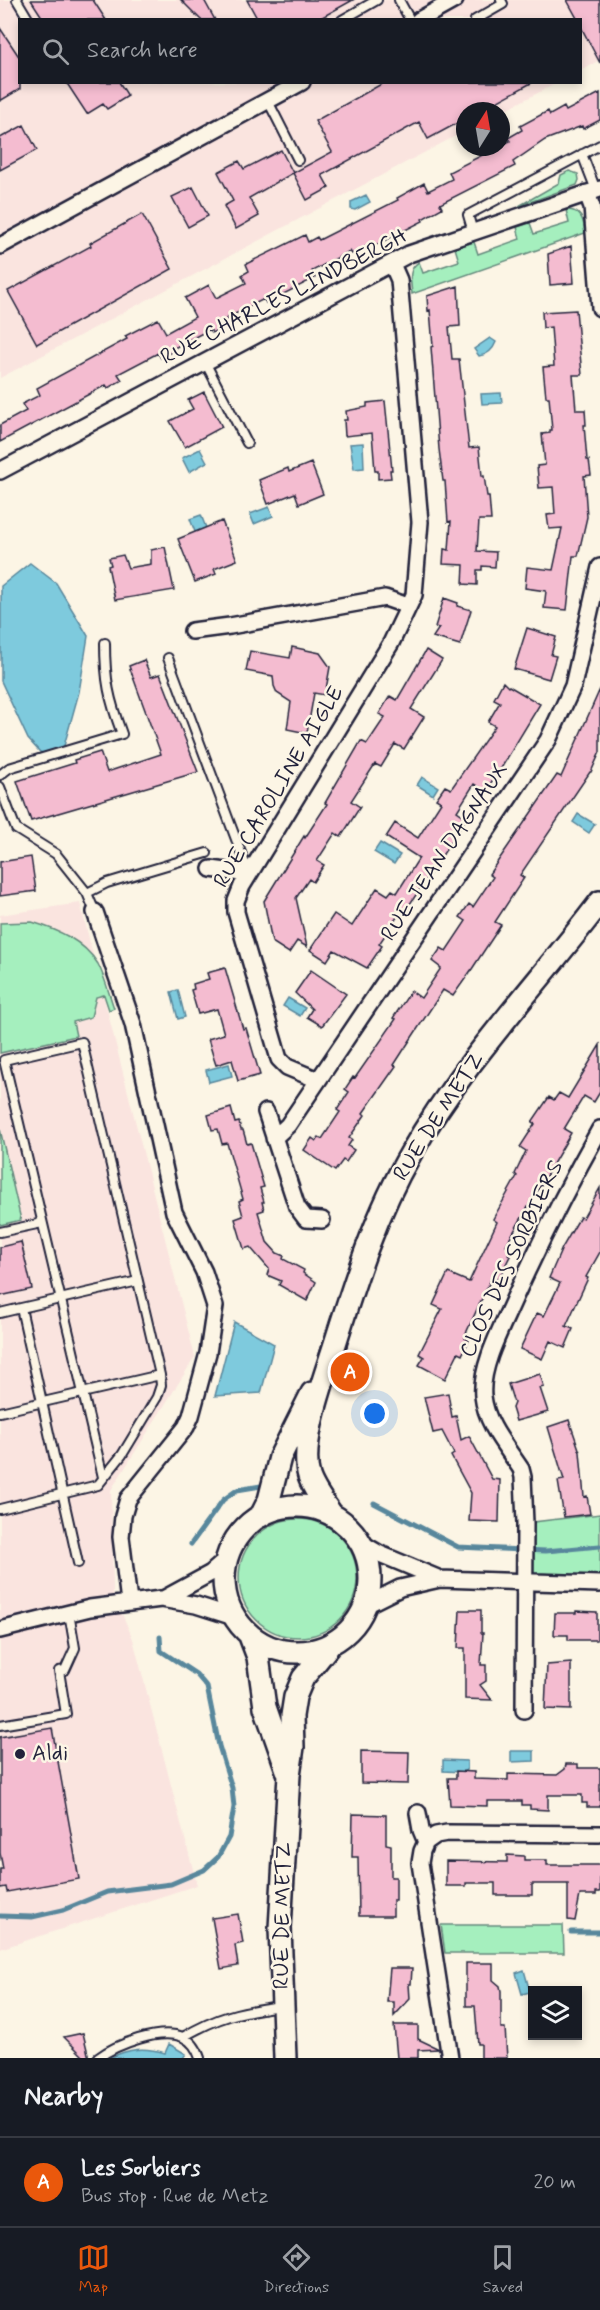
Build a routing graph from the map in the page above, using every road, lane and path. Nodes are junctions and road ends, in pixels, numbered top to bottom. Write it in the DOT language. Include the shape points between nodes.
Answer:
graph roads {
  1 [pos="16,0"];
  2 [pos="377,0"];
  3 [pos="399,0"];
  4 [pos="454,0"];
  5 [pos="501,0"];
  6 [pos="28,18"];
  7 [pos="346,18"];
  8 [pos="409,18"];
  9 [pos="422,18"];
  10 [pos="478,18"];
  11 [pos="293,85"];
  12 [pos="268,101"];
  13 [pos="600,145"];
  14 [pos="582,154"];
  15 [pos="298,160"];
  16 [pos="595,191"];
  17 [pos="473,232"];
  18 [pos="0,246"];
  19 [pos="392,264"];
  20 [pos="600,308"];
  21 [pos="205,362"];
  22 [pos="247,443"];
  23 [pos="0,471"];
  24 [pos="600,567"];
  25 [pos="408,606"];
  26 [pos="192,631"];
  27 [pos="105,643"];
  28 [pos="168,658"];
  29 [pos="0,775"];
  30 [pos="0,787"];
  31 [pos="207,853"];
  32 [pos="212,870"];
  33 [pos="249,874"];
  34 [pos="87,893"];
  35 [pos="600,902"];
  36 [pos="95,912"];
  37 [pos="318,1080"];
  38 [pos="266,1112"];
  39 [pos="600,1129"];
  40 [pos="274,1138"];
  41 [pos="322,1220"];
  42 [pos="42,1222"];
  43 [pos="0,1232"];
  44 [pos="138,1281"];
  45 [pos="61,1299"];
  46 [pos="21,1308"];
  47 [pos="0,1313"];
  48 [pos="330,1361"];
  49 [pos="160,1375"];
  50 [pos="82,1393"];
  51 [pos="42,1402"];
  52 [pos="0,1412"];
  53 [pos="103,1478"];
  54 [pos="63,1494"];
  55 [pos="0,1509"];
  56 [pos="332,1515"];
  57 [pos="261,1516"];
  58 [pos="361,1543"];
  59 [pos="226,1560"];
  60 [pos="78,1563"];
  61 [pos="440,1579"];
  62 [pos="525,1581"];
  63 [pos="600,1584"];
  64 [pos="165,1598"];
  65 [pos="129,1602"];
  66 [pos="366,1605"];
  67 [pos="69,1613"];
  68 [pos="234,1617"];
  69 [pos="0,1630"];
  70 [pos="250,1636"];
  71 [pos="329,1646"];
  72 [pos="524,1710"];
  73 [pos="0,1725"];
  74 [pos="289,1775"];
  75 [pos="418,1813"];
  76 [pos="600,1834"];
  77 [pos="426,1842"];
  78 [pos="282,2006"];
  79 [pos="183,2037"];
  80 [pos="98,2058"];
  81 [pos="200,2058"];
  82 [pos="285,2058"];
  83 [pos="450,2058"];
  1 -- 6 [label="lane"];
  2 -- 7 [label="lane"];
  3 -- 8 [label="lane"];
  4 -- 9 [label="street"];
  5 -- 10 [label="lane" via="503,4"];
  11 -- 12 [label="street"];
  12 -- 15 [label="lane"];
  12 -- 18 [label="street"];
  13 -- 14 [label="lane"];
  14 -- 16 [label="lane"];
  14 -- 17 [label="lane" via="468,215"];
  16 -- 17 [label="street, RUE CHARLES LINDBERGH"];
  16 -- 20 [label="street" via="592,207"];
  17 -- 19 [label="street, RUE CHARLES LINDBERGH" via="409,254"];
  19 -- 21 [label="street, RUE CHARLES LINDBERGH"];
  19 -- 25 [label="street, RUE CAROLINE AIGLE" via="399,280 420,522 414,595"];
  21 -- 22 [label="lane"];
  21 -- 23 [label="street, RUE CHARLES LINDBERGH"];
  24 -- 37 [label="street, RUE JEAN DAGNAUX" via="573,686 548,740"];
  25 -- 26 [label="street" via="385,598"];
  25 -- 33 [label="street, RUE CAROLINE AIGLE" via="391,643"];
  27 -- 29 [label="lane" via="105,677 122,734 9,768"];
  28 -- 33 [label="lane"];
  30 -- 34 [label="lane" via="16,829 56,854"];
  31 -- 34 [label="lane" via="107,883"];
  32 -- 33 [label="street"];
  33 -- 37 [label="street, RUE CAROLINE AIGLE" via="236,901 236,912 279,1059 287,1067"];
  34 -- 36 [label="lane"];
  35 -- 48 [label="main road, RUE DE METZ" via="467,1068 411,1153 367,1248"];
  36 -- 65 [label="street" via="134,1024 174,1212 204,1272 215,1306 192,1416 128,1499 123,1516 121,1538"];
  37 -- 40 [label="street, RUE JEAN DAGNAUX" via="288,1125"];
  38 -- 40 [label="street"];
  39 -- 62 [label="street, CLOS DES SORBIERS" via="544,1235 485,1369 483,1396 489,1421 524,1477"];
  40 -- 41 [label="street" via="297,1207 306,1219"];
  42 -- 43 [label="lane"];
  42 -- 44 [label="lane" via="4,1060 82,1042"];
  42 -- 45 [label="lane"];
  44 -- 45 [label="lane"];
  44 -- 49 [label="lane"];
  45 -- 46 [label="lane"];
  45 -- 50 [label="lane"];
  46 -- 47 [label="lane"];
  46 -- 51 [label="lane"];
  48 -- 56 [label="main road, RUE DE METZ" via="307,1450 309,1475"];
  48 -- 57 [label="main road, RUE DE METZ" via="295,1423"];
  49 -- 50 [label="lane"];
  49 -- 53 [label="lane" via="157,1397 122,1455"];
  50 -- 51 [label="lane"];
  50 -- 53 [label="lane"];
  51 -- 52 [label="lane"];
  51 -- 54 [label="lane"];
  53 -- 54 [label="lane" via="98,1485"];
  54 -- 55 [label="lane"];
  54 -- 60 [label="lane"];
  56 -- 57 [label="main road" via="296,1506"];
  56 -- 58 [label="main road" via="344,1522"];
  57 -- 59 [label="main road" via="233,1542"];
  58 -- 61 [label="street"];
  58 -- 66 [label="main road" via="371,1574"];
  59 -- 64 [label="street" via="211,1573"];
  59 -- 68 [label="main road" via="226,1599"];
  61 -- 62 [label="street"];
  61 -- 66 [label="street" via="400,1588"];
  62 -- 63 [label="street"];
  62 -- 72 [label="street, CLOS DES SORBIERS"];
  64 -- 65 [label="street"];
  64 -- 68 [label="street"];
  65 -- 67 [label="street"];
  66 -- 71 [label="main road" via="352,1629"];
  67 -- 69 [label="street"];
  67 -- 73 [label="lane" via="75,1648 64,1670 59,1671 66,1714"];
  68 -- 70 [label="main road"];
  70 -- 71 [label="main road" via="268,1647 288,1652 309,1652"];
  70 -- 74 [label="main road, RUE DE METZ" via="258,1657 265,1707"];
  71 -- 74 [label="main road, RUE DE METZ" via="303,1678 295,1697"];
  74 -- 78 [label="main road, RUE DE METZ" via="280,1928"];
  75 -- 77 [label="street"];
  76 -- 77 [label="street" via="447,1833"];
  77 -- 83 [label="street" via="420,1863"];
  78 -- 79 [label="lane" via="226,2015"];
  78 -- 82 [label="main road, RUE DE METZ"];
  79 -- 80 [label="lane" via="162,2035 121,2044"];
  79 -- 81 [label="lane" via="196,2047"];
}
